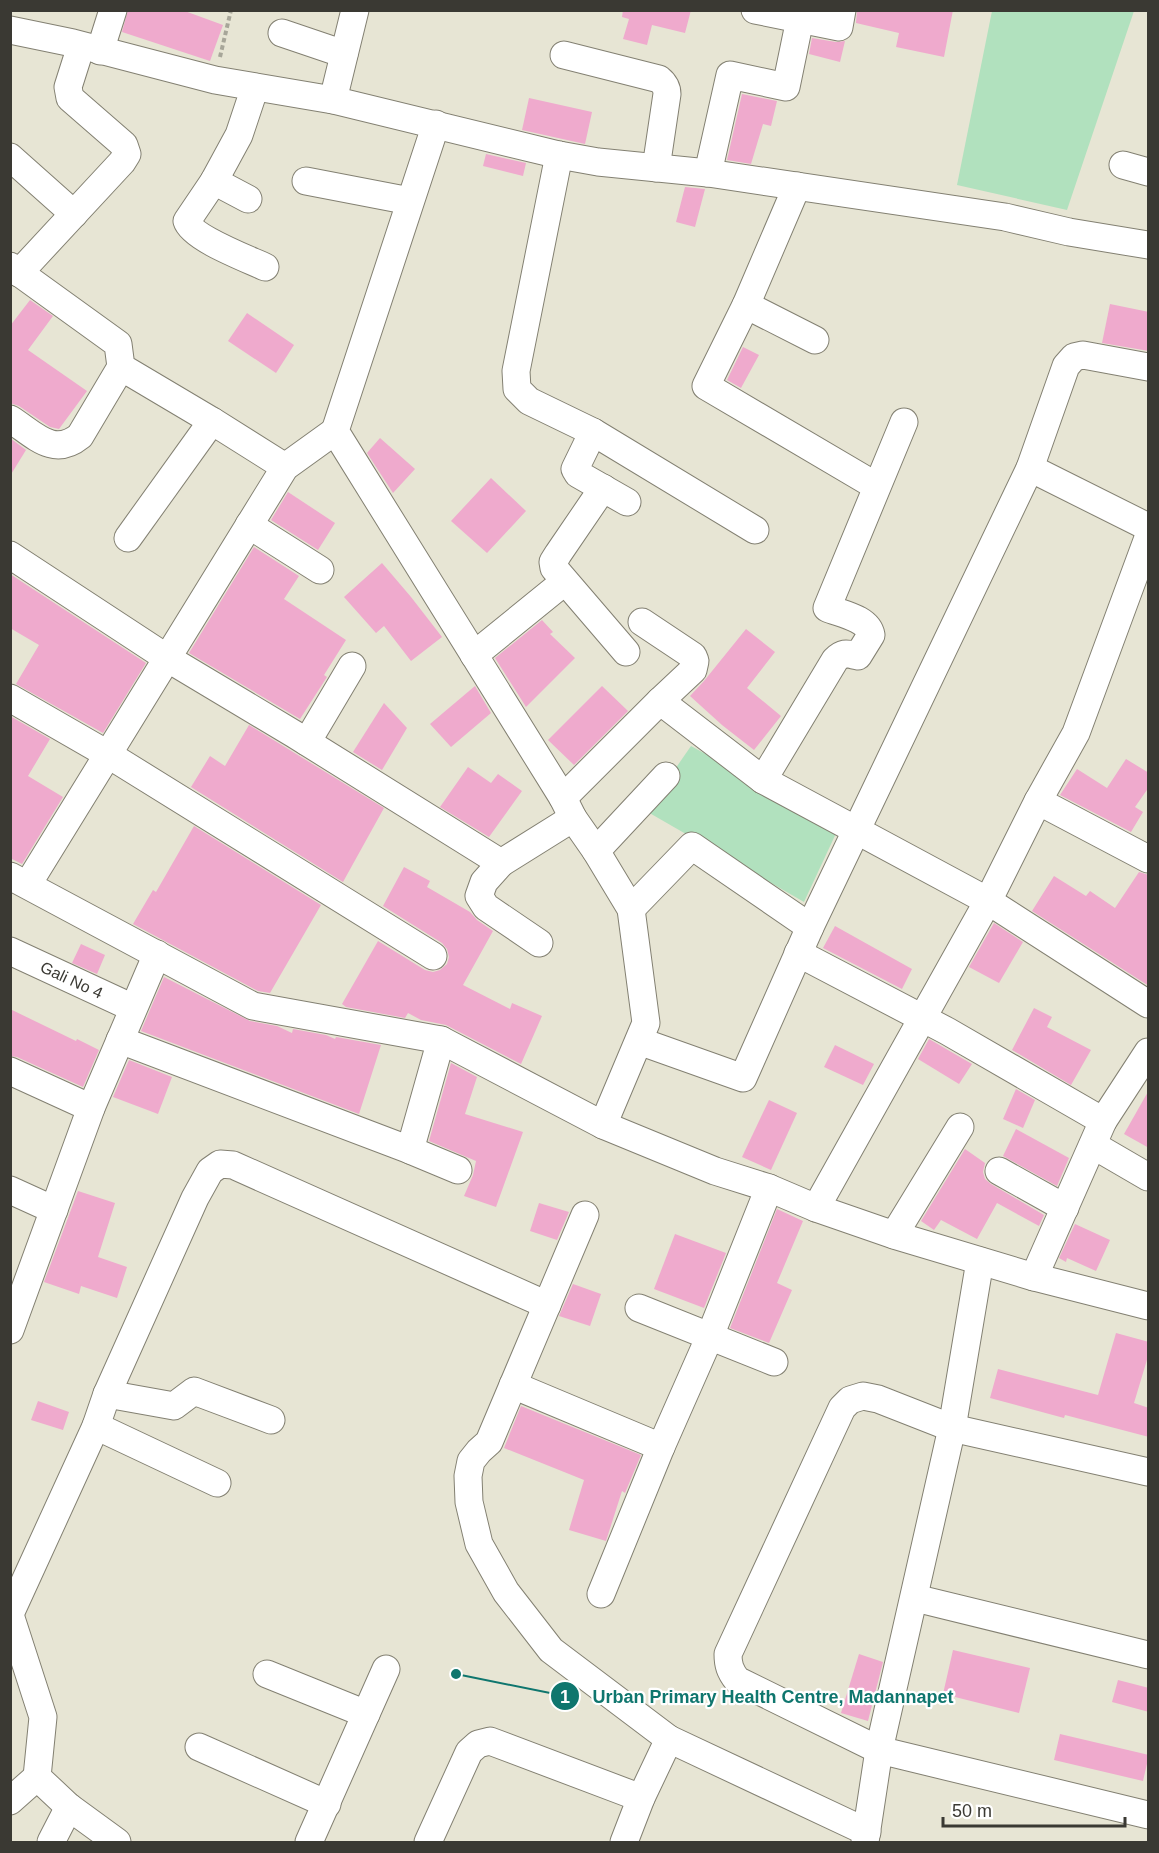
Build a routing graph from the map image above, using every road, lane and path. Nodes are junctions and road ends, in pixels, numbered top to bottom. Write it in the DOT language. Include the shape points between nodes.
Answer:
graph roads {
  1 [pos="113,10"];
  2 [pos="231,10"];
  3 [pos="355,10"];
  4 [pos="755,10"];
  5 [pos="842,10"];
  6 [pos="800,20"];
  7 [pos="10,30"];
  8 [pos="282,33"];
  9 [pos="91,48"];
  10 [pos="344,54"];
  11 [pos="564,55"];
  12 [pos="215,81"];
  13 [pos="255,87"];
  14 [pos="333,100"];
  15 [pos="436,124"];
  16 [pos="558,155"];
  17 [pos="10,157"];
  18 [pos="656,168"];
  19 [pos="708,173"];
  20 [pos="214,181"];
  21 [pos="306,181"];
  22 [pos="797,186"];
  23 [pos="248,199"];
  24 [pos="410,201"];
  25 [pos="74,214"];
  26 [pos="1149,245"];
  27 [pos="265,267"];
  28 [pos="15,269"];
  29 [pos="746,305"];
  30 [pos="815,340"];
  31 [pos="121,367"];
  32 [pos="1149,367"];
  33 [pos="10,419"];
  34 [pos="212,422"];
  35 [pos="904,422"];
  36 [pos="335,431"];
  37 [pos="594,432"];
  38 [pos="285,468"];
  39 [pos="1030,468"];
  40 [pos="876,486"];
  41 [pos="603,488"];
  42 [pos="627,502"];
  43 [pos="249,525"];
  44 [pos="1149,527"];
  45 [pos="754,530"];
  46 [pos="128,538"];
  47 [pos="1149,538"];
  48 [pos="10,555"];
  49 [pos="320,570"];
  50 [pos="564,582"];
  51 [pos="642,622"];
  52 [pos="626,652"];
  53 [pos="474,655"];
  54 [pos="167,658"];
  55 [pos="352,666"];
  56 [pos="10,698"];
  57 [pos="660,701"];
  58 [pos="308,742"];
  59 [pos="109,754"];
  60 [pos="666,776"];
  61 [pos="763,780"];
  62 [pos="1038,801"];
  63 [pos="568,808"];
  64 [pos="856,831"];
  65 [pos="596,851"];
  66 [pos="1149,859"];
  67 [pos="501,862"];
  68 [pos="19,880"];
  69 [pos="988,901"];
  70 [pos="631,909"];
  71 [pos="810,927"];
  72 [pos="539,943"];
  73 [pos="10,951"];
  74 [pos="798,953"];
  75 [pos="157,954"];
  76 [pos="433,956"];
  77 [pos="1149,1004"];
  78 [pos="133,1008"];
  79 [pos="922,1018"];
  80 [pos="120,1040"];
  81 [pos="441,1040"];
  82 [pos="639,1041"];
  83 [pos="1149,1052"];
  84 [pos="10,1071"];
  85 [pos="91,1108"];
  86 [pos="603,1125"];
  87 [pos="960,1127"];
  88 [pos="1098,1133"];
  89 [pos="410,1150"];
  90 [pos="458,1170"];
  91 [pos="999,1171"];
  92 [pos="1149,1177"];
  93 [pos="769,1188"];
  94 [pos="10,1190"];
  95 [pos="816,1208"];
  96 [pos="1065,1208"];
  97 [pos="54,1210"];
  98 [pos="585,1215"];
  99 [pos="894,1235"];
  100 [pos="980,1261"];
  101 [pos="1034,1277"];
  102 [pos="547,1305"];
  103 [pos="1149,1306"];
  104 [pos="639,1308"];
  105 [pos="11,1326"];
  106 [pos="710,1336"];
  107 [pos="774,1362"];
  108 [pos="513,1385"];
  109 [pos="107,1394"];
  110 [pos="271,1420"];
  111 [pos="96,1426"];
  112 [pos="952,1428"];
  113 [pos="661,1447"];
  114 [pos="1149,1472"];
  115 [pos="217,1483"];
  116 [pos="601,1594"];
  117 [pos="915,1598"];
  118 [pos="10,1614"];
  119 [pos="1149,1655"];
  120 [pos="386,1669"];
  121 [pos="267,1674"];
  122 [pos="366,1714"];
  123 [pos="669,1740"];
  124 [pos="199,1747"];
  125 [pos="879,1750"];
  126 [pos="37,1777"];
  127 [pos="641,1798"];
  128 [pos="10,1801"];
  129 [pos="327,1804"];
  130 [pos="69,1806"];
  131 [pos="1149,1815"];
  132 [pos="866,1837"];
  133 [pos="51,1842"];
  134 [pos="117,1842"];
  135 [pos="309,1842"];
  136 [pos="428,1842"];
  137 [pos="624,1842"];
  1 -- 9 [label="street"];
  2 -- 12 [label="path"];
  3 -- 10 [label="street"];
  4 -- 6 [label="street"];
  5 -- 6 [label="street" via="839,27"];
  6 -- 19 [label="street" via="786,87 730,75"];
  7 -- 9 [label="street"];
  8 -- 10 [label="street"];
  9 -- 12 [label="street"];
  9 -- 25 [label="street" via="68,93 124,145 127,154"];
  10 -- 14 [label="street"];
  11 -- 18 [label="street" via="663,82 667,94"];
  12 -- 13 [label="street"];
  13 -- 14 [label="street"];
  13 -- 20 [label="street" via="239,135"];
  14 -- 15 [label="street"];
  15 -- 16 [label="street"];
  15 -- 24 [label="street"];
  16 -- 18 [label="street"];
  16 -- 37 [label="street" via="515,380 517,389 529,400"];
  17 -- 25 [label="street"];
  18 -- 19 [label="street"];
  19 -- 22 [label="street"];
  20 -- 23 [label="street"];
  20 -- 27 [label="street" via="189,217 188,227"];
  21 -- 24 [label="street"];
  22 -- 26 [label="street"];
  22 -- 29 [label="street"];
  24 -- 36 [label="street"];
  25 -- 28 [label="street"];
  28 -- 31 [label="street" via="118,344"];
  29 -- 30 [label="street"];
  29 -- 40 [label="street" via="706,386"];
  31 -- 33 [label="street" via="72,443 50,445"];
  31 -- 34 [label="street"];
  32 -- 39 [label="street" via="1083,355 1074,357 1066,366"];
  34 -- 38 [label="street"];
  34 -- 46 [label="street"];
  35 -- 40 [label="street"];
  36 -- 38 [label="street"];
  36 -- 53 [label="street"];
  37 -- 41 [label="street" via="575,469"];
  37 -- 45 [label="street"];
  38 -- 43 [label="street"];
  39 -- 44 [label="street"];
  39 -- 64 [label="street"];
  40 -- 61 [label="street" via="827,608 864,623 871,635 858,656 846,653 835,660"];
  41 -- 42 [label="street"];
  41 -- 50 [label="street" via="553,562"];
  43 -- 49 [label="street"];
  43 -- 54 [label="street"];
  47 -- 62 [label="street" via="1076,733"];
  48 -- 54 [label="street"];
  50 -- 52 [label="street"];
  50 -- 53 [label="street"];
  51 -- 57 [label="street" via="695,661 693,670"];
  53 -- 63 [label="street"];
  54 -- 58 [label="street"];
  54 -- 59 [label="street"];
  55 -- 58 [label="street"];
  56 -- 59 [label="street"];
  57 -- 61 [label="street"];
  57 -- 63 [label="street"];
  58 -- 67 [label="street"];
  59 -- 68 [label="street"];
  59 -- 76 [label="street"];
  60 -- 65 [label="street"];
  61 -- 64 [label="street"];
  62 -- 66 [label="street"];
  62 -- 69 [label="street"];
  63 -- 65 [label="street"];
  63 -- 67 [label="street"];
  64 -- 69 [label="street"];
  64 -- 71 [label="street"];
  65 -- 70 [label="street"];
  67 -- 72 [label="street" via="484,882 479,896 486,908"];
  68 -- 75 [label="street"];
  69 -- 77 [label="street"];
  69 -- 79 [label="street"];
  70 -- 71 [label="street" via="692,846"];
  70 -- 82 [label="street" via="646,1023"];
  71 -- 74 [label="street"];
  73 -- 78 [label="street, Gali No 4"];
  74 -- 79 [label="street"];
  74 -- 82 [label="street" via="743,1078"];
  75 -- 78 [label="street"];
  75 -- 81 [label="street" via="253,1006"];
  78 -- 80 [label="street"];
  79 -- 88 [label="street"];
  79 -- 95 [label="street"];
  80 -- 85 [label="street"];
  80 -- 89 [label="street"];
  81 -- 86 [label="street"];
  81 -- 89 [label="street"];
  82 -- 86 [label="street"];
  83 -- 88 [label="street"];
  84 -- 85 [label="street"];
  85 -- 97 [label="street"];
  86 -- 93 [label="street" via="715,1171"];
  87 -- 99 [label="street"];
  88 -- 92 [label="street"];
  88 -- 96 [label="street"];
  89 -- 90 [label="street"];
  91 -- 96 [label="street"];
  93 -- 95 [label="street"];
  93 -- 106 [label="street"];
  94 -- 97 [label="street"];
  95 -- 99 [label="street"];
  96 -- 101 [label="street"];
  97 -- 105 [label="street"];
  98 -- 102 [label="street"];
  99 -- 100 [label="street"];
  100 -- 101 [label="street"];
  100 -- 112 [label="street"];
  101 -- 103 [label="street"];
  102 -- 108 [label="street"];
  102 -- 109 [label="street" via="233,1165 220,1164 210,1171 195,1198"];
  104 -- 106 [label="street"];
  106 -- 107 [label="street"];
  106 -- 113 [label="street"];
  108 -- 113 [label="street"];
  108 -- 123 [label="street" via="489,1442 471,1461 469,1502 479,1544 506,1592 551,1650"];
  109 -- 110 [label="street" via="174,1406 194,1391"];
  109 -- 111 [label="street"];
  111 -- 115 [label="street"];
  111 -- 118 [label="street"];
  112 -- 114 [label="street"];
  112 -- 117 [label="street"];
  112 -- 125 [label="street" via="862,1396 842,1408 728,1654 730,1672 737,1680"];
  113 -- 116 [label="street"];
  117 -- 119 [label="street"];
  117 -- 125 [label="street"];
  118 -- 126 [label="street" via="43,1717"];
  120 -- 122 [label="street"];
  121 -- 122 [label="street"];
  122 -- 129 [label="street"];
  123 -- 127 [label="street"];
  123 -- 132 [label="street"];
  124 -- 129 [label="street"];
  125 -- 131 [label="street"];
  125 -- 132 [label="street"];
  126 -- 128 [label="street"];
  126 -- 130 [label="street"];
  127 -- 136 [label="street" via="490,1741 469,1752"];
  127 -- 137 [label="street"];
  129 -- 135 [label="street"];
  130 -- 133 [label="street"];
  130 -- 134 [label="street"];
}
